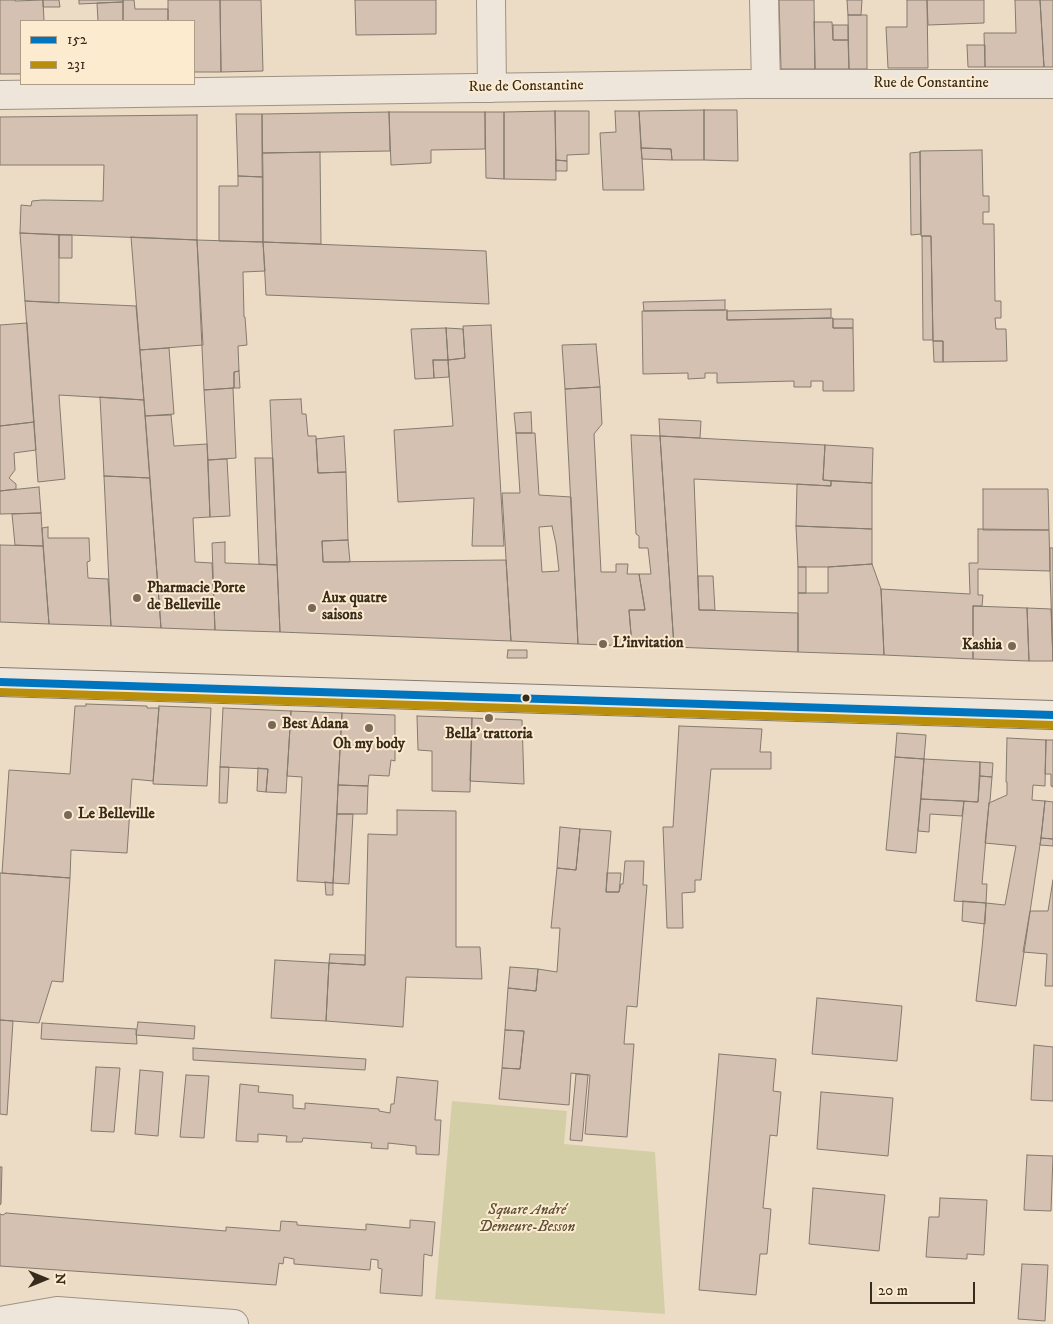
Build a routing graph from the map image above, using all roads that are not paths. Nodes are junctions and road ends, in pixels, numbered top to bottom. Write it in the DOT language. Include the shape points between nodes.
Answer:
graph roads {
  1 [pos="491,0"];
  2 [pos="764,0"];
  3 [pos="766,84"];
  4 [pos="1053,84"];
  5 [pos="492,88"];
  6 [pos="0,95"];
  7 [pos="0,682"];
  8 [pos="1053,715"];
  9 [pos="0,1321"];
  10 [pos="234,1324"];
  1 -- 5 [label="street"];
  2 -- 3 [label="street"];
  3 -- 4 [label="street, Rue de Constantine"];
  3 -- 5 [label="street, Rue de Constantine"];
  5 -- 6 [label="street, Rue de Constantine"];
  7 -- 8 [label="street"];
  9 -- 10 [label="street" via="57,1311"];
}
